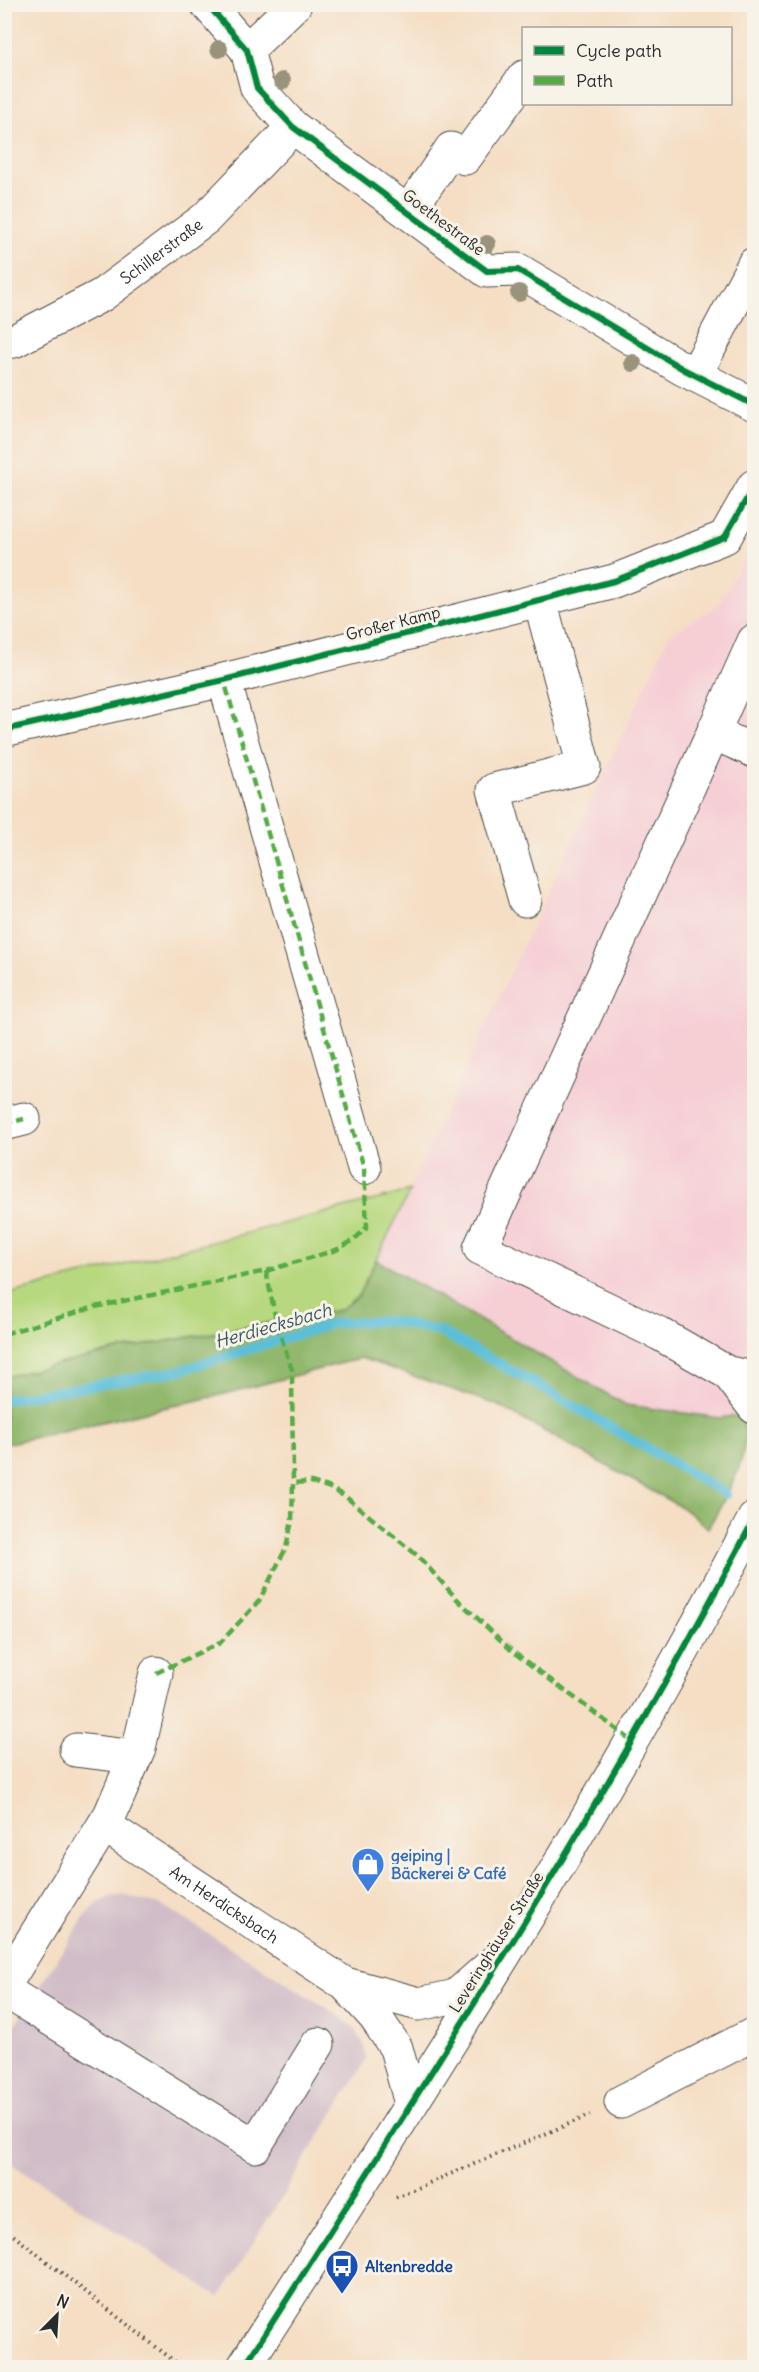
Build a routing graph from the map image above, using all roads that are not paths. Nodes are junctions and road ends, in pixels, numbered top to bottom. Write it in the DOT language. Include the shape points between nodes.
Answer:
graph roads {
  1 [pos="207,4"];
  2 [pos="295,4"];
  3 [pos="247,50"];
  4 [pos="522,80"];
  5 [pos="293,126"];
  6 [pos="408,212"];
  7 [pos="754,264"];
  8 [pos="4,342"];
  9 [pos="695,375"];
  10 [pos="754,405"];
  11 [pos="754,486"];
  12 [pos="540,600"];
  13 [pos="754,641"];
  14 [pos="224,680"];
  15 [pos="4,730"];
  16 [pos="713,733"];
  17 [pos="754,752"];
  18 [pos="525,900"];
  19 [pos="364,1168"];
  20 [pos="741,1375"];
  21 [pos="754,1407"];
  22 [pos="754,1519"];
  23 [pos="156,1673"];
  24 [pos="76,1750"];
  25 [pos="135,1757"];
  26 [pos="104,1825"];
  27 [pos="506,1951"];
  28 [pos="345,1984"];
  29 [pos="4,1986"];
  30 [pos="4,1990"];
  31 [pos="754,2034"];
  32 [pos="318,2043"];
  33 [pos="621,2102"];
  34 [pos="411,2104"];
  35 [pos="243,2367"];
  1 -- 3 [label="street, Goethestraße"];
  2 -- 3 [label="street"];
  3 -- 5 [label="street, Goethestraße" via="257,88"];
  4 -- 6 [label="street" via="465,158 451,149"];
  5 -- 6 [label="street, Goethestraße"];
  5 -- 8 [label="street, Schillerstraße" via="206,218 102,295 14,341"];
  6 -- 9 [label="street, Goethestraße" via="487,271 518,270"];
  7 -- 9 [label="street"];
  9 -- 10 [label="street, Goethestraße"];
  11 -- 12 [label="street, Großer Kamp" via="725,537 614,581"];
  12 -- 14 [label="street, Großer Kamp"];
  12 -- 18 [label="street" via="584,767 494,790"];
  13 -- 16 [label="street"];
  14 -- 15 [label="street, Großer Kamp"];
  14 -- 19 [label="street"];
  16 -- 17 [label="street"];
  16 -- 20 [label="street" via="480,1248"];
  20 -- 21 [label="street"];
  22 -- 27 [label="street, Leveringhäuser Straße" via="704,1616"];
  23 -- 25 [label="street"];
  24 -- 25 [label="street"];
  25 -- 26 [label="street"];
  26 -- 28 [label="street, Am Herdicksbach"];
  26 -- 29 [label="street"];
  27 -- 28 [label="street, Am Herdicksbach" via="456,1996 418,2004"];
  27 -- 34 [label="street, Leveringhäuser Straße"];
  28 -- 34 [label="street, Am Herdicksbach" via="376,2018 396,2048"];
  30 -- 32 [label="street" via="255,2146"];
  31 -- 33 [label="street"];
  34 -- 35 [label="street, Leveringhäuser Straße"];
}
